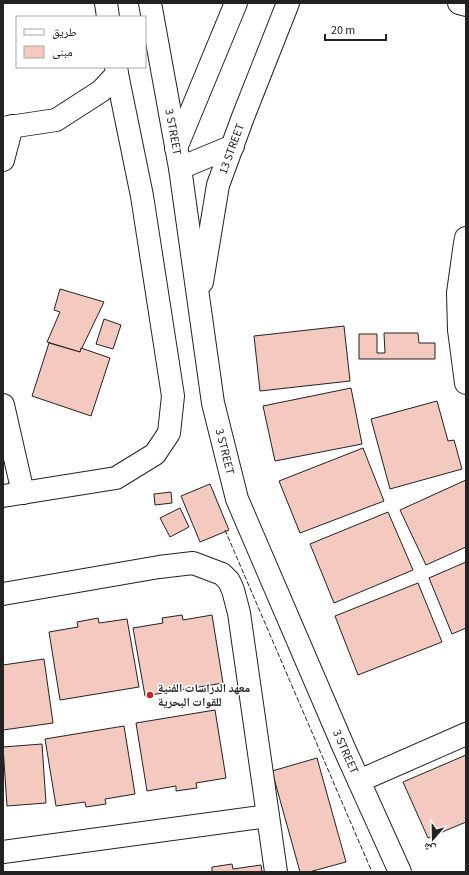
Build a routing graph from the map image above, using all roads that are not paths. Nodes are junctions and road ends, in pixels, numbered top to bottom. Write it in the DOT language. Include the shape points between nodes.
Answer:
graph roads {
  1 [pos="106,3"];
  2 [pos="150,3"];
  3 [pos="236,3"];
  4 [pos="288,3"];
  5 [pos="459,3"];
  6 [pos="466,5"];
  7 [pos="108,16"];
  8 [pos="116,71"];
  9 [pos="8,127"];
  10 [pos="233,146"];
  11 [pos="178,158"];
  12 [pos="3,160"];
  13 [pos="466,238"];
  14 [pos="198,301"];
  15 [pos="462,308"];
  16 [pos="466,383"];
  17 [pos="3,405"];
  18 [pos="13,495"];
  19 [pos="3,594"];
  20 [pos="466,734"];
  21 [pos="359,781"];
  22 [pos="268,816"];
  23 [pos="3,852"];
  24 [pos="276,872"];
  25 [pos="400,872"];
  1 -- 7 [label="street"];
  2 -- 11 [label="street, 3 STREET"];
  3 -- 11 [label="street"];
  4 -- 10 [label="street, 13 STREET"];
  5 -- 6 [label="street"];
  8 -- 9 [label="street" via="101,90 56,120"];
  8 -- 18 [label="street" via="142,196 173,396 169,433 155,454 116,478"];
  9 -- 12 [label="street"];
  10 -- 11 [label="street"];
  10 -- 14 [label="street, 13 STREET" via="218,185"];
  11 -- 14 [label="street, 3 STREET"];
  13 -- 15 [label="street" via="458,293"];
  14 -- 21 [label="street, 3 STREET" via="213,403 237,499"];
  15 -- 16 [label="street" via="459,330"];
  17 -- 18 [label="street"];
  19 -- 22 [label="street" via="194,563 222,574 229,580 239,613"];
  20 -- 21 [label="street"];
  21 -- 25 [label="street, 3 STREET"];
  22 -- 23 [label="street"];
  22 -- 24 [label="street"];
}
